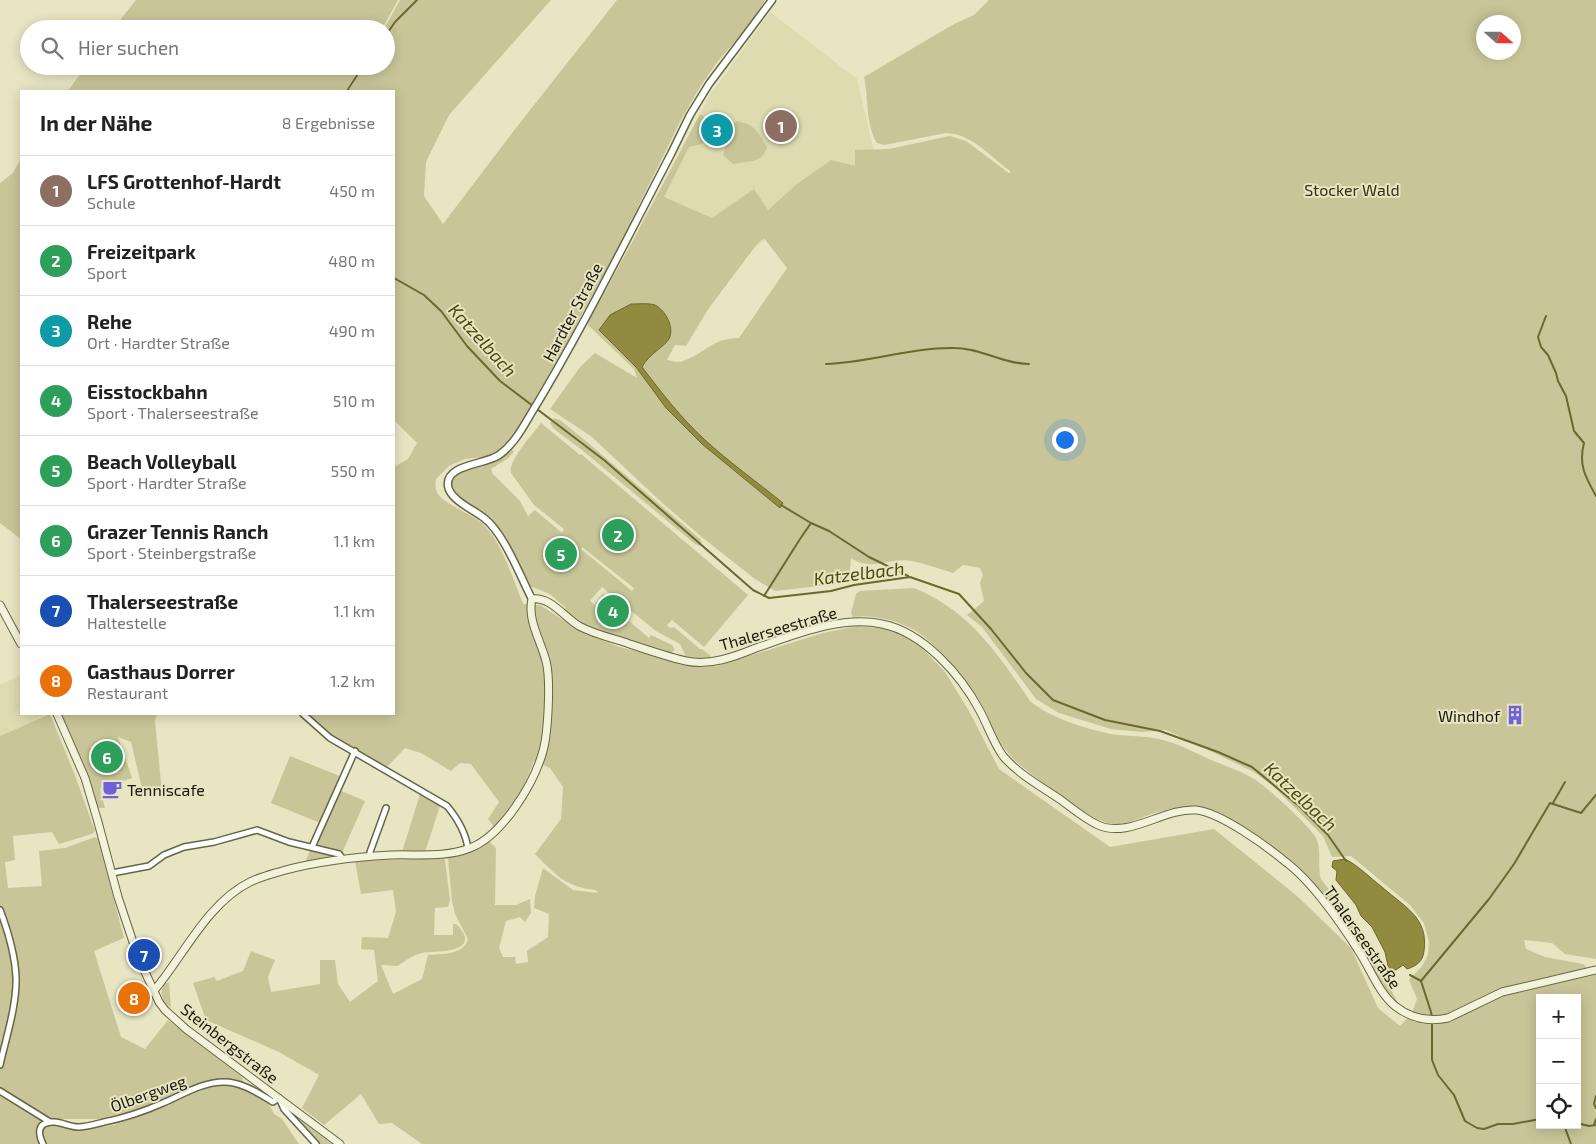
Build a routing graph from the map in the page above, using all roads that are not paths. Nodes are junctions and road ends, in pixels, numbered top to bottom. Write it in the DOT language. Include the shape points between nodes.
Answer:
graph roads {
  1 [pos="772,0"];
  2 [pos="532,599"];
  3 [pos="1,608"];
  4 [pos="20,642"];
  5 [pos="57,715"];
  6 [pos="304,715"];
  7 [pos="355,751"];
  8 [pos="386,808"];
  9 [pos="312,847"];
  10 [pos="468,849"];
  11 [pos="370,856"];
  12 [pos="342,858"];
  13 [pos="112,873"];
  14 [pos="0,910"];
  15 [pos="1596,970"];
  16 [pos="153,992"];
  17 [pos="0,1065"];
  18 [pos="0,1091"];
  19 [pos="280,1098"];
  20 [pos="50,1122"];
  21 [pos="43,1144"];
  22 [pos="316,1144"];
  23 [pos="340,1144"];
  1 -- 2 [label="street, Hardter Straße" via="709,84 690,115 518,435 494,458 453,472 449,479 448,488 453,497 486,519 497,532"];
  2 -- 10 [label="main road" via="534,627 547,663 544,750 526,791 495,833"];
  2 -- 15 [label="main road, Thalerseestraße" via="544,600 576,624 598,634 699,663 714,662 849,622 880,623 905,632 935,653 965,687 1004,756 1091,822 1111,830 1181,811 1210,813 1288,863 1302,876 1358,948 1383,993 1397,1007 1421,1019 1441,1020 1502,992"];
  3 -- 4 [label="main road"];
  5 -- 13 [label="main road, Steinbergstraße" via="85,778"];
  6 -- 7 [label="street" via="330,738"];
  7 -- 9 [label="street"];
  7 -- 10 [label="street" via="447,806 456,817"];
  8 -- 11 [label="street"];
  9 -- 12 [label="street" via="339,854"];
  9 -- 13 [label="street" via="257,830 184,847 164,855 149,866"];
  10 -- 11 [label="main road" via="445,854"];
  11 -- 12 [label="main road"];
  12 -- 16 [label="main road" via="287,870 241,887 222,902 202,925"];
  13 -- 16 [label="main road, Steinbergstraße" via="138,957"];
  14 -- 17 [label="street" via="13,954 16,978"];
  16 -- 19 [label="main road, Steinbergstraße" via="165,1010 186,1029"];
  18 -- 20 [label="street"];
  19 -- 20 [label="street, Ölbergweg" via="273,1102 248,1088 224,1082 185,1092 162,1104 106,1122 78,1127"];
  19 -- 22 [label="street" via="284,1109"];
  19 -- 23 [label="main road, Steinbergstraße"];
  20 -- 21 [label="street" via="40,1127"];
}
